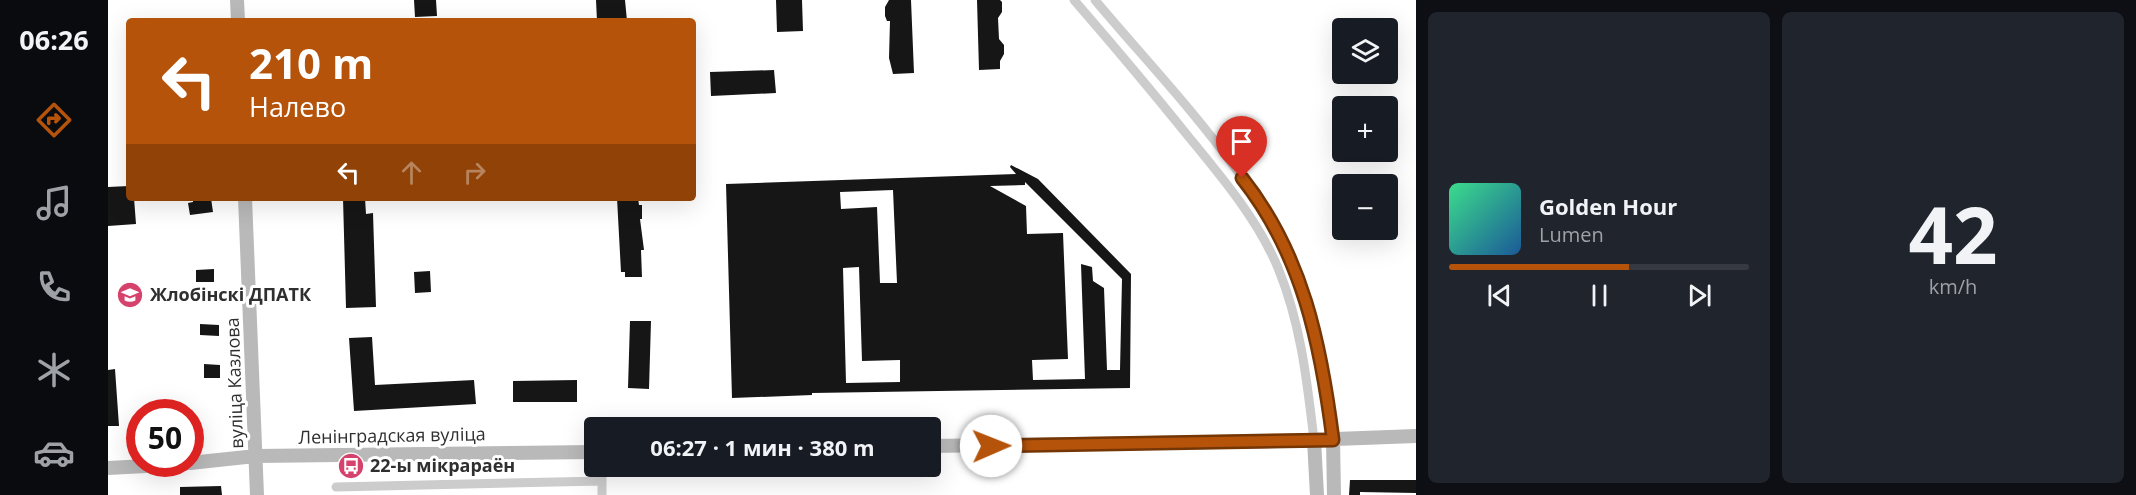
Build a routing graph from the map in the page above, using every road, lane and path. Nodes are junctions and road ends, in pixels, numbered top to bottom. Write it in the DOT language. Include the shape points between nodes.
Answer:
graph roads {
  1 [pos="237,0"];
  2 [pos="1074,0"];
  3 [pos="1095,0"];
  4 [pos="238,18"];
  5 [pos="245,201"];
  6 [pos="1416,436"];
  7 [pos="1314,440"];
  8 [pos="1333,440"];
  9 [pos="941,446"];
  10 [pos="584,452"];
  11 [pos="256,456"];
  12 [pos="204,462"];
  13 [pos="126,467"];
  14 [pos="108,468"];
  15 [pos="602,477"];
  16 [pos="602,481"];
  17 [pos="336,487"];
  18 [pos="257,495"];
  19 [pos="602,495"];
  20 [pos="1317,495"];
  21 [pos="1334,495"];
  1 -- 4 [label="main road"];
  2 -- 7 [label="street" via="1207,159 1242,206 1277,265 1304,351"];
  3 -- 8 [label="street" via="1255,194 1308,302"];
  5 -- 11 [label="main road, вуліца Казлова"];
  6 -- 8 [label="main road"];
  7 -- 8 [label="main road"];
  7 -- 9 [label="main road"];
  7 -- 20 [label="main road"];
  8 -- 21 [label="main road"];
  10 -- 11 [label="main road, Ленінградская вуліца"];
  11 -- 12 [label="main road, Ленінградская вуліца"];
  11 -- 18 [label="main road, вуліца Казлова"];
  13 -- 14 [label="main road"];
  15 -- 16 [label="street"];
  16 -- 17 [label="street"];
  16 -- 19 [label="street"];
}
